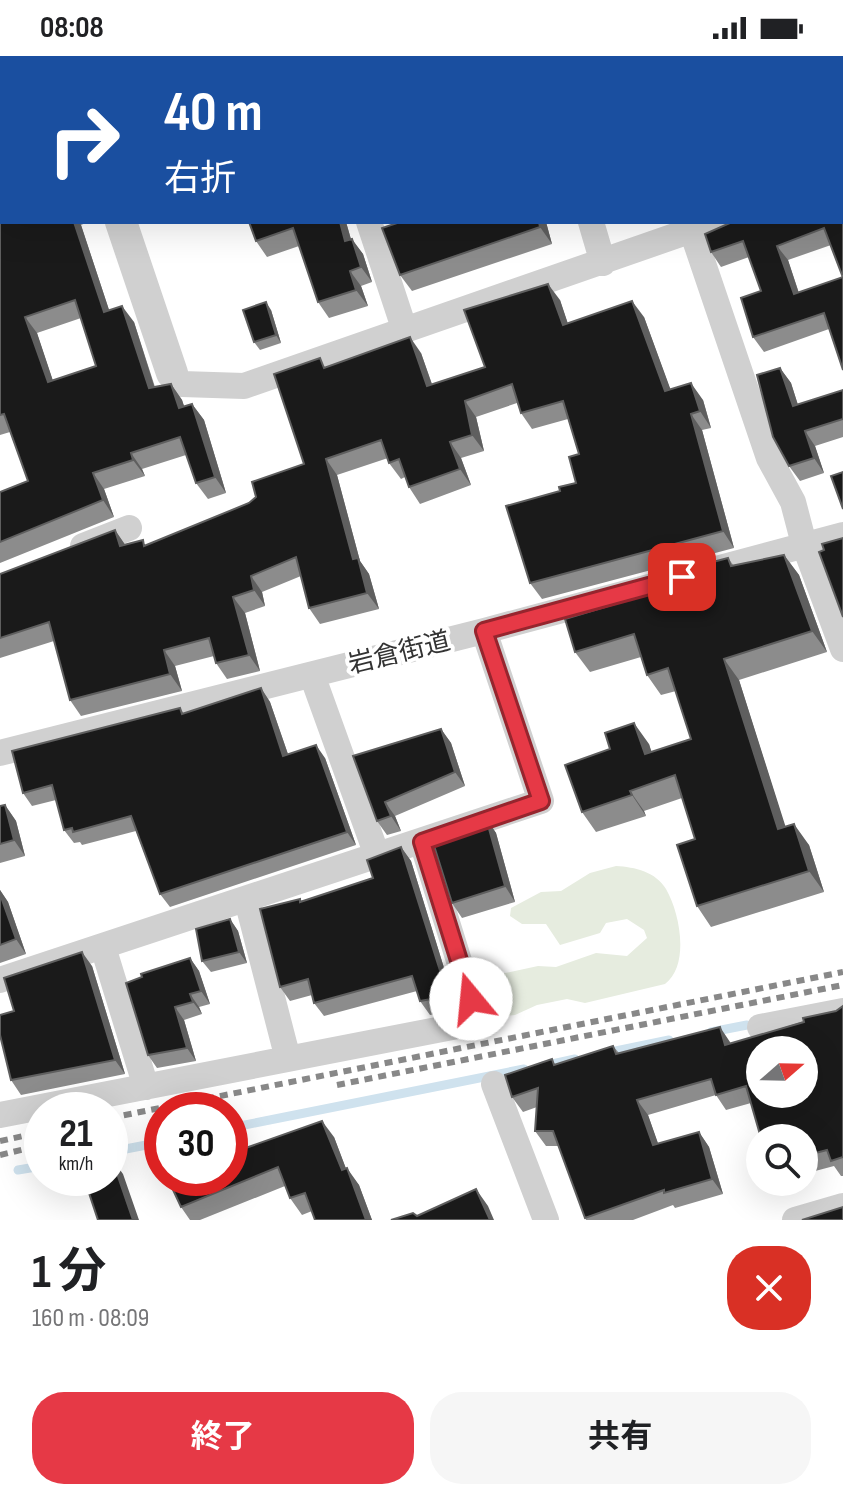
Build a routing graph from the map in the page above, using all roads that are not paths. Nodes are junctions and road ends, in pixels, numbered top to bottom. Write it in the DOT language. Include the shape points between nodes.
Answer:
graph roads {
  1 [pos="122,224"];
  2 [pos="370,224"];
  3 [pos="592,224"];
  4 [pos="704,226"];
  5 [pos="603,263"];
  6 [pos="405,331"];
  7 [pos="172,373"];
  8 [pos="129,528"];
  9 [pos="843,535"];
  10 [pos="804,544"];
  11 [pos="57,556"];
  12 [pos="484,631"];
  13 [pos="843,649"];
  14 [pos="312,675"];
  15 [pos="0,753"];
  16 [pos="422,842"];
  17 [pos="378,858"];
  18 [pos="247,900"];
  19 [pos="103,947"];
  20 [pos="0,980"];
  21 [pos="843,1011"];
  22 [pos="760,1027"];
  23 [pos="288,1059"];
  24 [pos="494,1084"];
  25 [pos="146,1087"];
  26 [pos="0,1115"];
  27 [pos="843,1206"];
  28 [pos="546,1220"];
  29 [pos="795,1220"];
  1 -- 7 [label="street"];
  2 -- 6 [label="street"];
  3 -- 5 [label="street"];
  4 -- 5 [label="street"];
  4 -- 10 [label="street" via="769,458 793,502"];
  5 -- 6 [label="street"];
  6 -- 7 [label="street" via="244,386 182,384"];
  8 -- 11 [label="street"];
  9 -- 10 [label="street, 岩倉街道"];
  10 -- 12 [label="street, 岩倉街道"];
  10 -- 13 [label="street"];
  12 -- 14 [label="street, 岩倉街道"];
  12 -- 16 [label="street" via="541,801"];
  14 -- 15 [label="street, 岩倉街道"];
  14 -- 17 [label="street"];
  16 -- 17 [label="street"];
  16 -- 23 [label="street" via="478,1022"];
  17 -- 18 [label="street"];
  18 -- 19 [label="street"];
  18 -- 23 [label="street"];
  19 -- 20 [label="street"];
  19 -- 25 [label="street"];
  21 -- 22 [label="street"];
  23 -- 25 [label="street"];
  24 -- 28 [label="street"];
  25 -- 26 [label="street"];
  27 -- 29 [label="street"];
}
